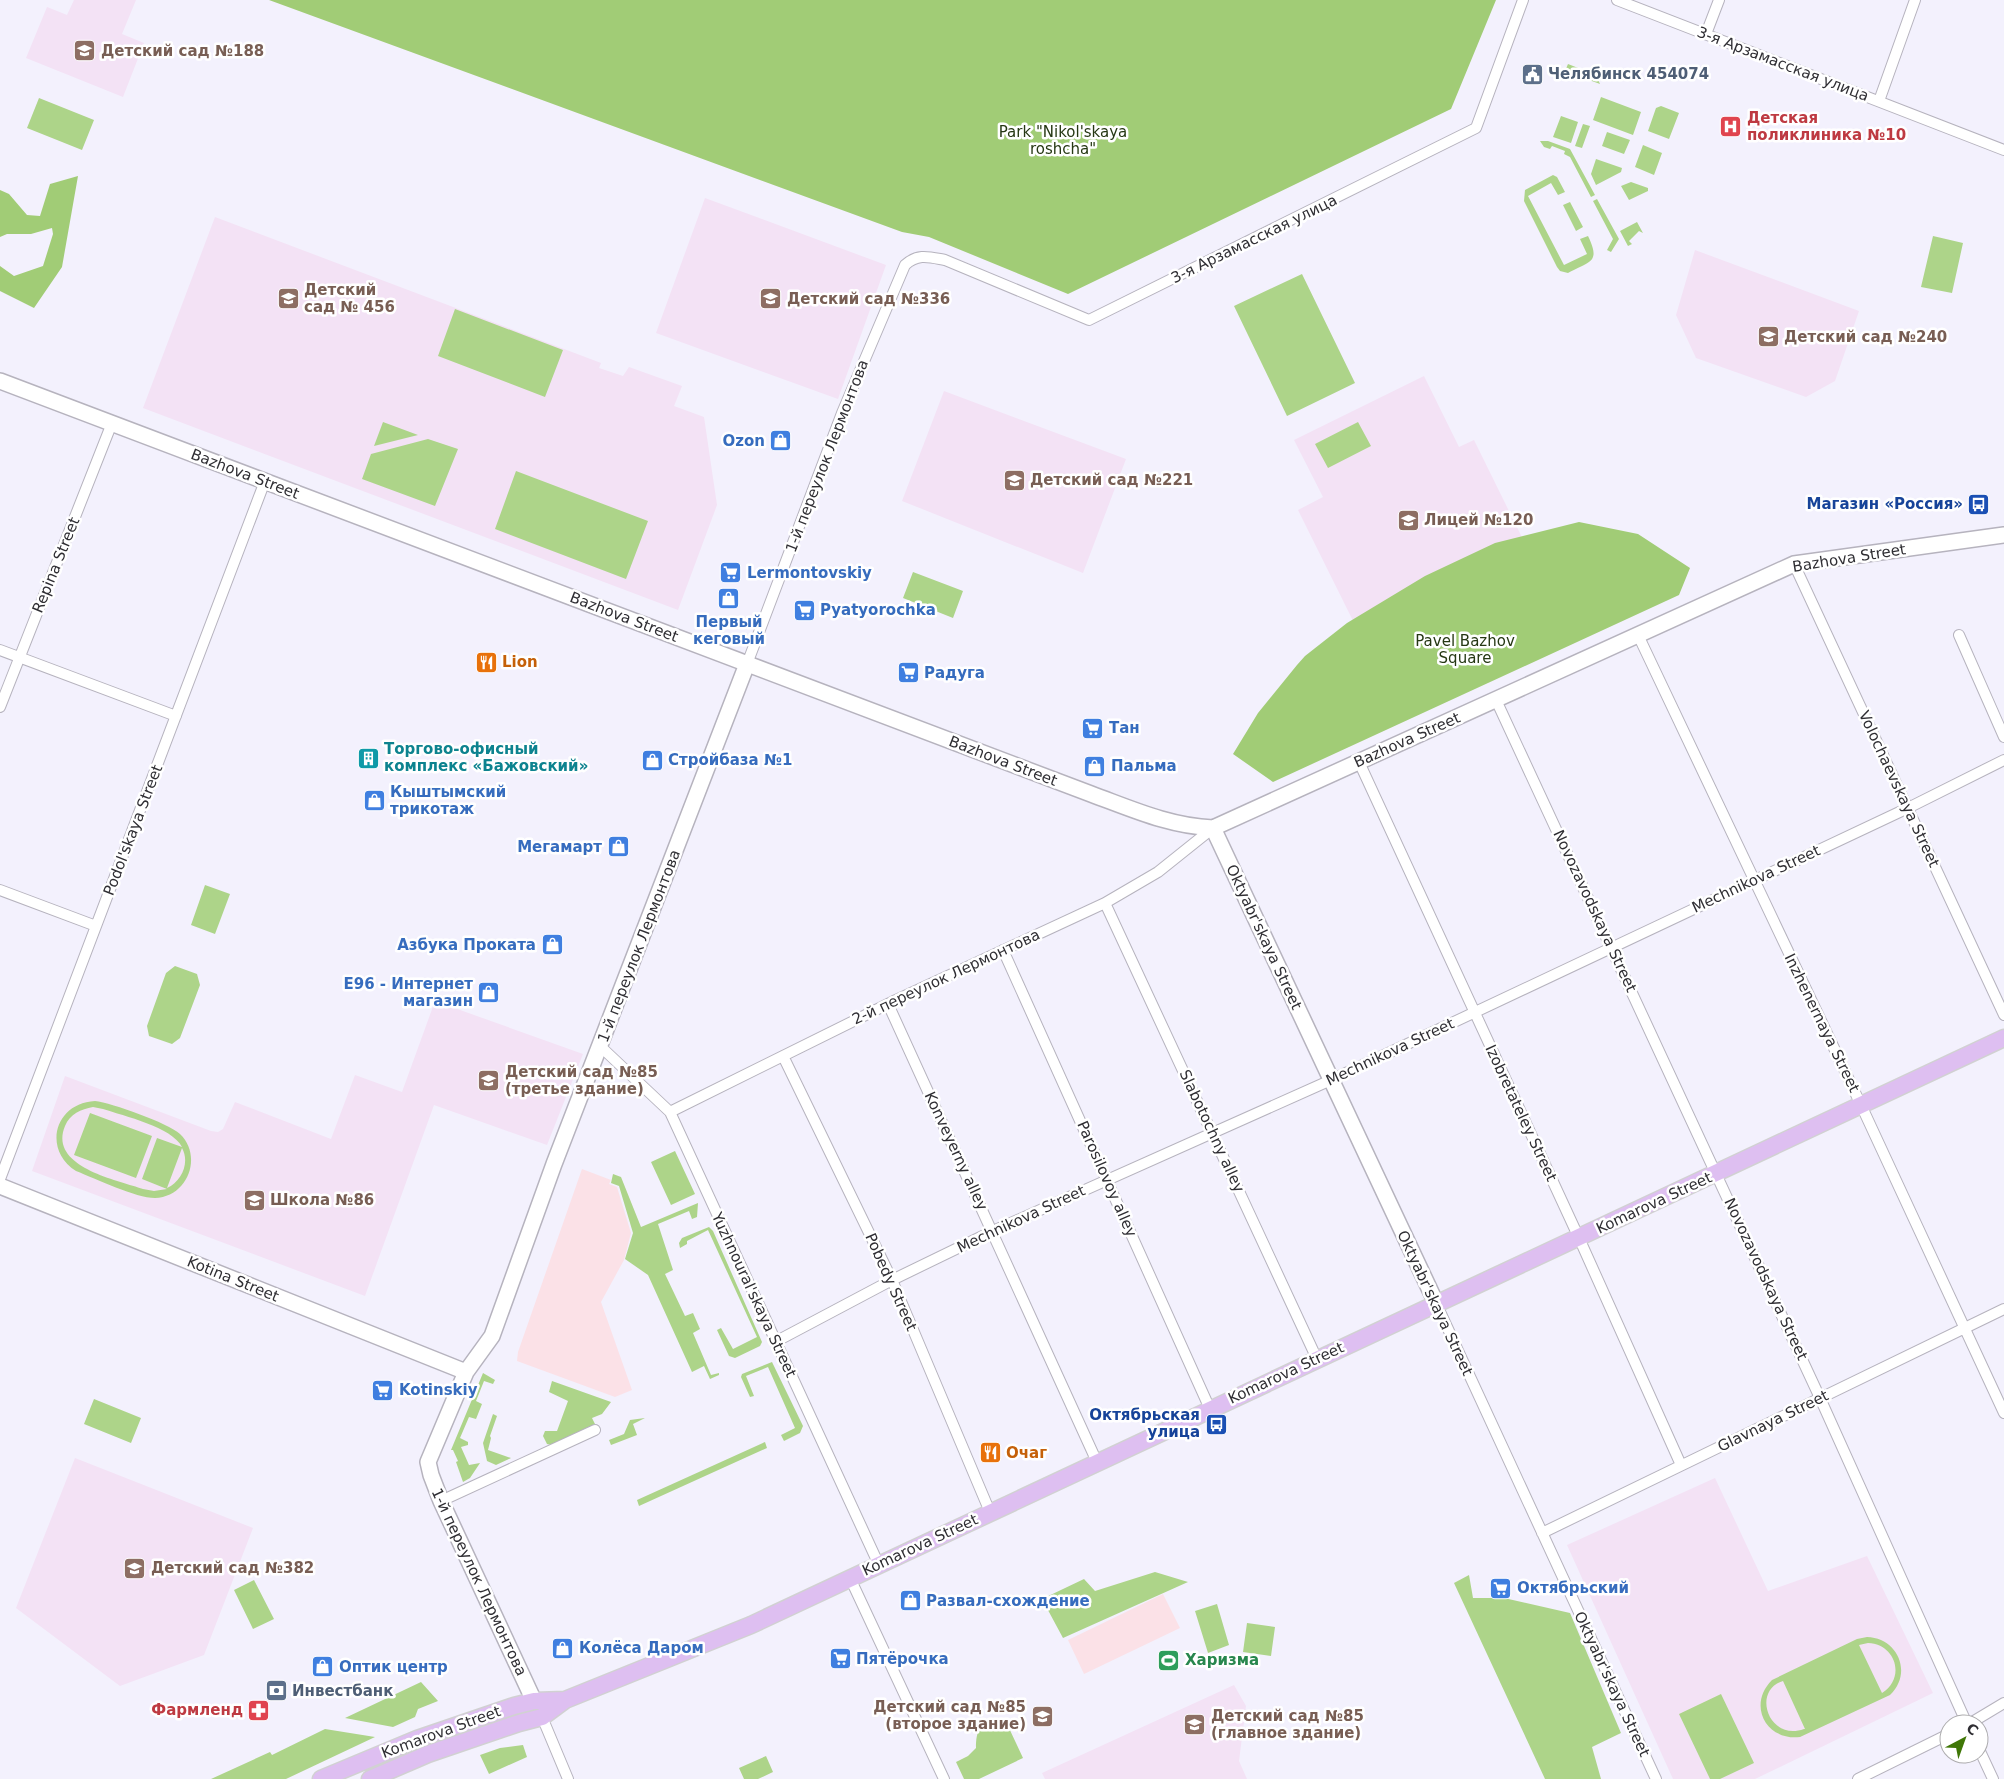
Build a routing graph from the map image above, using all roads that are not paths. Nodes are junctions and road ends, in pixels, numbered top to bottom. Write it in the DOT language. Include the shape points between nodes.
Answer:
graph roads {
  1 [pos="1523,0"];
  2 [pos="1617,0"];
  3 [pos="1719,0"];
  4 [pos="1915,0"];
  5 [pos="1706,34"];
  6 [pos="1879,101"];
  7 [pos="2004,150"];
  8 [pos="905,265"];
  9 [pos="0,381"];
  10 [pos="112,423"];
  11 [pos="264,481"];
  12 [pos="2004,535"];
  13 [pos="1794,564"];
  14 [pos="1638,635"];
  15 [pos="1959,635"];
  16 [pos="0,650"];
  17 [pos="19,657"];
  18 [pos="747,664"];
  19 [pos="1496,700"];
  20 [pos="0,707"];
  21 [pos="176,716"];
  22 [pos="2004,737"];
  23 [pos="2004,760"];
  24 [pos="1359,762"];
  25 [pos="1908,808"];
  26 [pos="1213,828"];
  27 [pos="1754,881"];
  28 [pos="0,890"];
  29 [pos="1105,904"];
  30 [pos="96,926"];
  31 [pos="1612,948"];
  32 [pos="1003,950"];
  33 [pos="888,1004"];
  34 [pos="1474,1013"];
  35 [pos="2004,1015"];
  36 [pos="2004,1038"];
  37 [pos="600,1046"];
  38 [pos="783,1056"];
  39 [pos="1331,1080"];
  40 [pos="1861,1105"];
  41 [pos="670,1112"];
  42 [pos="1213,1133"];
  43 [pos="1717,1174"];
  44 [pos="0,1178"];
  45 [pos="1107,1180"];
  46 [pos="0,1186"];
  47 [pos="992,1232"];
  48 [pos="1579,1238"];
  49 [pos="892,1280"];
  50 [pos="1436,1303"];
  51 [pos="2004,1309"];
  52 [pos="1964,1328"];
  53 [pos="775,1342"];
  54 [pos="1317,1359"];
  55 [pos="466,1372"];
  56 [pos="1820,1398"];
  57 [pos="1210,1409"];
  58 [pos="2004,1413"];
  59 [pos="595,1430"];
  60 [pos="1098,1462"];
  61 [pos="1681,1465"];
  62 [pos="440,1501"];
  63 [pos="990,1512"];
  64 [pos="1542,1533"];
  65 [pos="879,1565"];
  66 [pos="850,1578"];
  67 [pos="565,1700"];
  68 [pos="534,1701"];
  69 [pos="2004,1703"];
  70 [pos="1963,1714"];
  71 [pos="1985,1714"];
  72 [pos="542,1717"];
  73 [pos="1939,1739"];
  74 [pos="1986,1764"];
  75 [pos="321,1779"];
  76 [pos="370,1779"];
  77 [pos="568,1779"];
  78 [pos="944,1779"];
  79 [pos="1656,1779"];
  80 [pos="1858,1779"];
  81 [pos="1994,1779"];
  1 -- 8 [label="street, 3-я Арзамасская улица" via="1476,128 1089,320 945,260 924,256 912,258"];
  2 -- 5 [label="street, 3-я Арзамасская улица"];
  3 -- 5 [label="street"];
  4 -- 6 [label="street"];
  5 -- 6 [label="street, 3-я Арзамасская улица"];
  6 -- 7 [label="street, 3-я Арзамасская улица"];
  8 -- 18 [label="street, 1-й переулок Лермонтова" via="842,413"];
  9 -- 10 [label="main road, Bazhova Street"];
  10 -- 11 [label="main road, Bazhova Street"];
  10 -- 17 [label="street, Repina Street"];
  11 -- 18 [label="main road, Bazhova Street"];
  11 -- 21 [label="street, Podol'skaya Street"];
  12 -- 13 [label="main road, Bazhova Street"];
  13 -- 14 [label="main road, Bazhova Street"];
  13 -- 25 [label="street, Volochaevskaya Street"];
  14 -- 19 [label="main road, Bazhova Street"];
  14 -- 27 [label="street, Inzhenernaya Street"];
  15 -- 22 [label="street"];
  16 -- 17 [label="street"];
  17 -- 20 [label="street, Repina Street"];
  17 -- 21 [label="street"];
  18 -- 26 [label="main road, Bazhova Street" via="1169,823"];
  18 -- 37 [label="main road, 1-й переулок Лермонтова"];
  19 -- 24 [label="main road, Bazhova Street"];
  19 -- 31 [label="street, Novozavodskaya Street"];
  21 -- 30 [label="street, Podol'skaya Street"];
  23 -- 25 [label="street, Mechnikova Street"];
  24 -- 26 [label="main road, Bazhova Street"];
  24 -- 34 [label="street, Izobretateley Street"];
  25 -- 27 [label="street, Mechnikova Street"];
  25 -- 35 [label="street, Volochaevskaya Street"];
  26 -- 29 [label="street, 2-й переулок Лермонтова" via="1158,872"];
  26 -- 39 [label="main road, Oktyabr'skaya Street"];
  27 -- 31 [label="street, Mechnikova Street"];
  27 -- 40 [label="street, Inzhenernaya Street"];
  28 -- 30 [label="street"];
  29 -- 32 [label="street, 2-й переулок Лермонтова"];
  29 -- 42 [label="street, Slabotochny alley"];
  30 -- 44 [label="street, Podol'skaya Street"];
  31 -- 34 [label="street, Mechnikova Street"];
  31 -- 43 [label="street, Novozavodskaya Street"];
  32 -- 33 [label="street, 2-й переулок Лермонтова"];
  32 -- 45 [label="street, Parosilovoy alley"];
  33 -- 38 [label="street, 2-й переулок Лермонтова"];
  33 -- 47 [label="street, Konveyerny alley"];
  34 -- 39 [label="street, Mechnikova Street"];
  34 -- 48 [label="street, Izobretateley Street"];
  36 -- 40 [label="main road, Komarova Street"];
  37 -- 41 [label="street, Yuzhnoural'skaya Street"];
  37 -- 55 [label="main road, 1-й переулок Лермонтова" via="492,1336"];
  38 -- 41 [label="street, 2-й переулок Лермонтова"];
  38 -- 49 [label="street, Pobedy Street"];
  39 -- 42 [label="street, Mechnikova Street"];
  39 -- 50 [label="main road, Oktyabr'skaya Street"];
  40 -- 43 [label="main road, Komarova Street"];
  40 -- 52 [label="street, Inzhenernaya Street"];
  41 -- 53 [label="street, Yuzhnoural'skaya Street"];
  42 -- 45 [label="street, Mechnikova Street"];
  42 -- 54 [label="street, Slabotochny alley"];
  43 -- 48 [label="main road, Komarova Street"];
  43 -- 56 [label="street, Novozavodskaya Street"];
  45 -- 47 [label="street, Mechnikova Street"];
  45 -- 57 [label="street, Parosilovoy alley"];
  46 -- 55 [label="main road, Kotina Street"];
  47 -- 49 [label="street, Mechnikova Street"];
  47 -- 60 [label="street, Konveyerny alley"];
  48 -- 50 [label="main road, Komarova Street"];
  48 -- 61 [label="street, Izobretateley Street"];
  49 -- 53 [label="street, Mechnikova Street"];
  49 -- 63 [label="street, Pobedy Street"];
  50 -- 54 [label="main road, Komarova Street"];
  50 -- 64 [label="street, Oktyabr'skaya Street"];
  51 -- 52 [label="street, Glavnaya Street"];
  52 -- 56 [label="street, Glavnaya Street"];
  52 -- 58 [label="street, Inzhenernaya Street"];
  53 -- 65 [label="street, Yuzhnoural'skaya Street"];
  54 -- 57 [label="main road, Komarova Street"];
  55 -- 62 [label="main road, 1-й переулок Лермонтова" via="428,1462"];
  56 -- 61 [label="street, Glavnaya Street"];
  56 -- 70 [label="street, Novozavodskaya Street"];
  57 -- 60 [label="main road, Komarova Street"];
  59 -- 62 [label="street"];
  60 -- 63 [label="main road, Komarova Street"];
  61 -- 64 [label="street, Glavnaya Street"];
  62 -- 68 [label="main road, 1-й переулок Лермонтова"];
  63 -- 65 [label="main road, Komarova Street"];
  64 -- 79 [label="street, Oktyabr'skaya Street"];
  65 -- 66 [label="main road, Komarova Street"];
  66 -- 67 [label="main road, Komarova Street" via="733,1633"];
  66 -- 78 [label="street"];
  67 -- 68 [label="main road, Komarova Street"];
  67 -- 72 [label="main road, Komarova Street"];
  68 -- 72 [label="main road"];
  68 -- 75 [label="main road, Komarova Street" via="417,1739"];
  69 -- 71 [label="street"];
  72 -- 76 [label="main road, Komarova Street" via="428,1754"];
  72 -- 77 [label="street"];
  73 -- 80 [label="street"];
  74 -- 81 [label="street"];
}
